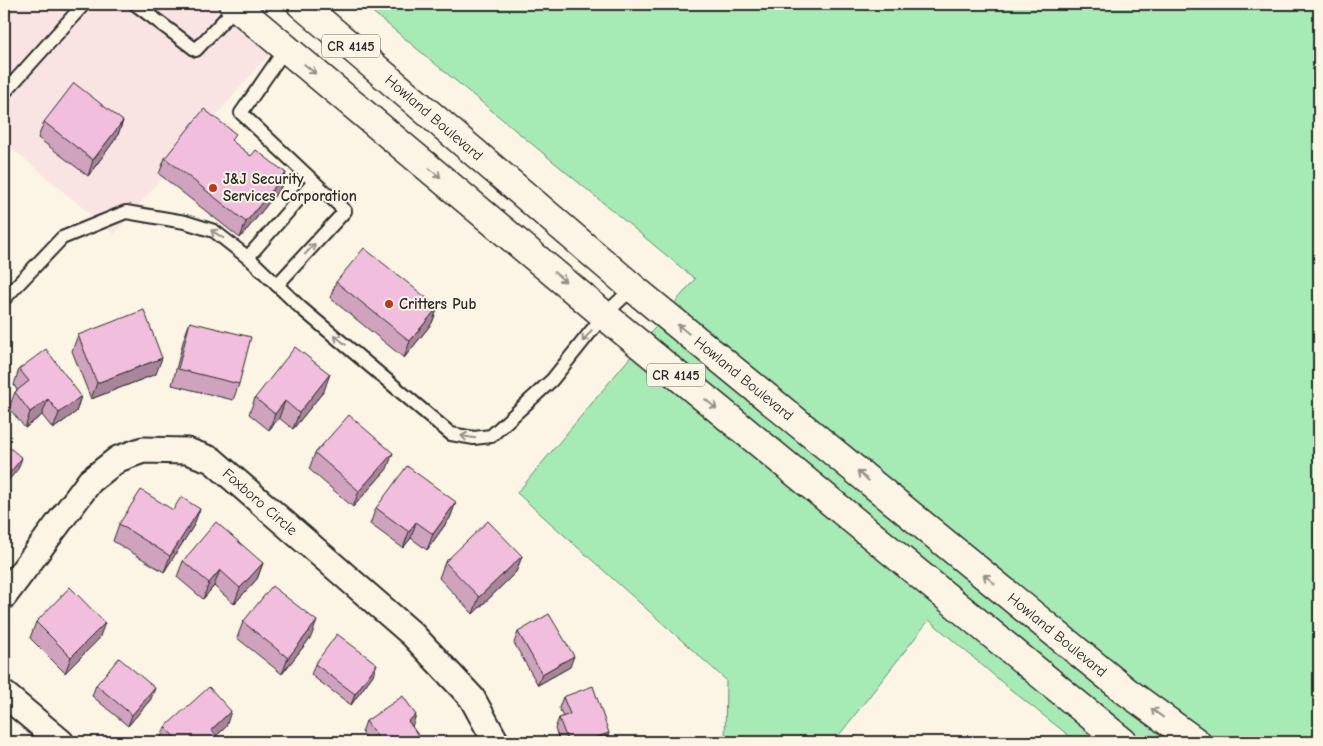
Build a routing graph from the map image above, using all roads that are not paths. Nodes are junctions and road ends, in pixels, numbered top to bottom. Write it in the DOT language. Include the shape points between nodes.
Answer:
graph roads {
  1 [pos="84,4"];
  2 [pos="135,4"];
  3 [pos="301,4"];
  4 [pos="235,5"];
  5 [pos="286,48"];
  6 [pos="4,93"];
  7 [pos="314,182"];
  8 [pos="248,257"];
  9 [pos="277,285"];
  10 [pos="632,288"];
  11 [pos="4,299"];
  12 [pos="604,315"];
  13 [pos="4,596"];
  14 [pos="4,694"];
  15 [pos="61,742"];
  16 [pos="496,742"];
  17 [pos="1123,742"];
  18 [pos="1196,742"];
  1 -- 6 [label="lane"];
  2 -- 4 [label="lane" via="196,50"];
  3 -- 10 [label="main road, Howland Boulevard / CR 4145"];
  4 -- 5 [label="main road, CR 4145"];
  5 -- 7 [label="lane" via="241,113"];
  5 -- 12 [label="main road, CR 4145, one-way"];
  7 -- 8 [label="lane"];
  9 -- 7 [label="lane, one-way" via="345,211"];
  8 -- 9 [label="lane"];
  8 -- 11 [label="lane, one-way" via="214,230 126,212 62,238"];
  12 -- 9 [label="lane, one-way" via="552,380 491,436 474,438 451,434"];
  10 -- 12 [label="lane"];
  18 -- 10 [label="main road, Howland Boulevard / CR 4145, one-way" via="1126,690"];
  12 -- 17 [label="main road, CR 4145, one-way"];
  13 -- 16 [label="street, Foxboro Circle" via="90,481 118,459 143,450 187,451 212,460 412,634 472,698"];
  14 -- 15 [label="street"];
}
